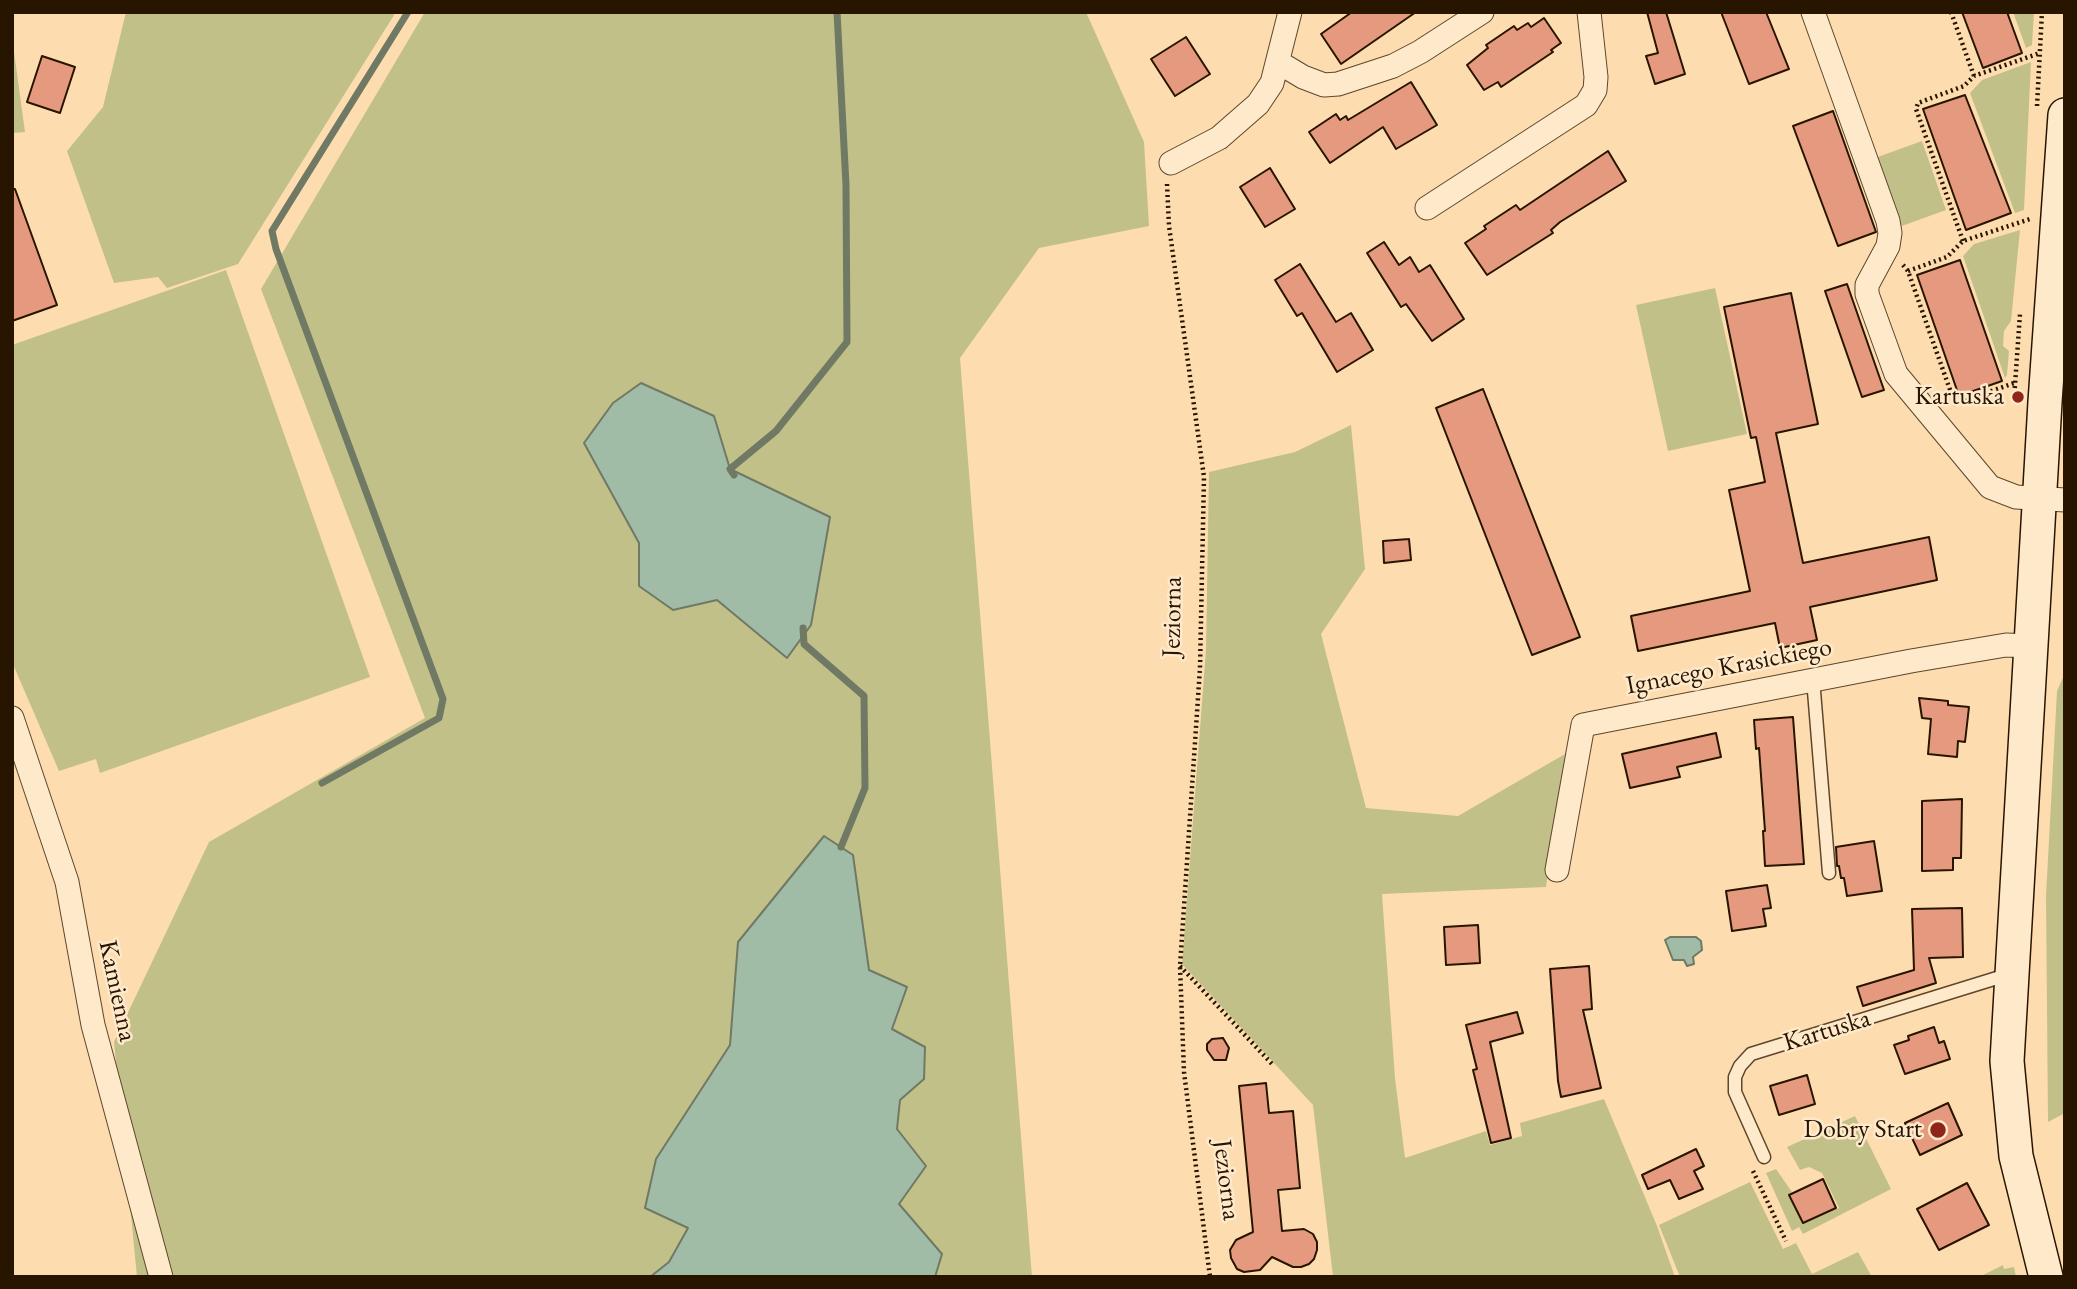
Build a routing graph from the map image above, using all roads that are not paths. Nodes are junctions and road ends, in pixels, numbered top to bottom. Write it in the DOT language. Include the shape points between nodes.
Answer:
graph roads {
  1 [pos="1290,12"];
  2 [pos="1482,12"];
  3 [pos="1589,12"];
  4 [pos="1813,12"];
  5 [pos="1278,62"];
  6 [pos="2065,115"];
  7 [pos="1171,163"];
  8 [pos="1427,208"];
  9 [pos="2053,499"];
  10 [pos="2031,646"];
  11 [pos="1813,679"];
  12 [pos="12,719"];
  13 [pos="1557,870"];
  14 [pos="1829,873"];
  15 [pos="2010,974"];
  16 [pos="1764,1157"];
  17 [pos="161,1277"];
  18 [pos="2046,1277"];
  1 -- 5 [label="street"];
  2 -- 5 [label="street" via="1393,66 1338,85 1303,77"];
  3 -- 8 [label="street" via="1596,77 1586,105"];
  4 -- 9 [label="street" via="1888,221 1888,246 1867,285 1867,294 1896,374 1990,487 2016,497"];
  5 -- 7 [label="street" via="1272,83 1258,104 1219,138"];
  6 -- 9 [label="main road"];
  9 -- 10 [label="main road"];
  10 -- 11 [label="street, Ignacego Krasickiego" via="2006,645"];
  10 -- 15 [label="main road"];
  11 -- 13 [label="street, Ignacego Krasickiego" via="1583,725"];
  11 -- 14 [label="lane"];
  12 -- 17 [label="street, Kamienna" via="66,882 93,1025"];
  15 -- 16 [label="lane, Kartuska" via="1751,1054 1735,1077 1735,1092"];
  15 -- 18 [label="main road" via="2007,1061 2013,1134"];
}
